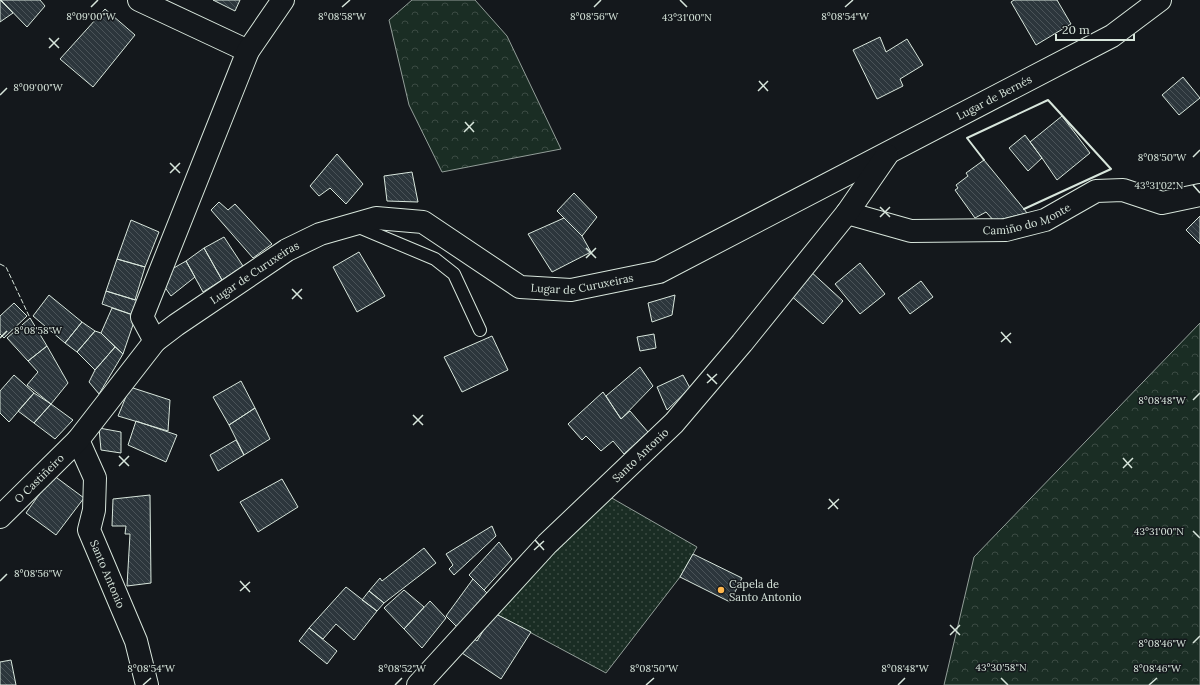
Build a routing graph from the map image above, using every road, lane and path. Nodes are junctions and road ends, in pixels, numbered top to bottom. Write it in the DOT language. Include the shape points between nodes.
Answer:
graph roads {
  1 [pos="139,0"];
  2 [pos="283,0"];
  3 [pos="1160,0"];
  4 [pos="248,51"];
  5 [pos="888,153"];
  6 [pos="1200,195"];
  7 [pos="847,213"];
  8 [pos="353,225"];
  9 [pos="480,330"];
  10 [pos="155,341"];
  11 [pos="78,440"];
  12 [pos="0,517"];
  13 [pos="147,685"];
  14 [pos="418,685"];
  1 -- 4 [label="street"];
  2 -- 4 [label="street"];
  3 -- 5 [label="street, Lugar de Bernés" via="1112,36"];
  4 -- 10 [label="street" via="142,317"];
  5 -- 7 [label="street, Lugar de Bernés"];
  5 -- 8 [label="street, Lugar de Curuxeiras" via="659,272 571,290 520,287 424,222 376,218"];
  6 -- 7 [label="street, Camiño do Monte" via="1162,203 1123,190 1096,191 1045,220 1006,230 911,231"];
  7 -- 14 [label="street, Santo Antonio" via="674,423 547,544"];
  8 -- 9 [label="lane" via="435,259 454,274"];
  8 -- 10 [label="street, Lugar de Curuxeiras" via="320,234 287,250"];
  10 -- 11 [label="street, Lugar de Curuxeiras"];
  11 -- 12 [label="street, O Castiñeiro"];
  11 -- 13 [label="street, Santo Antonio" via="95,478 94,510 89,530 136,641"];
}
